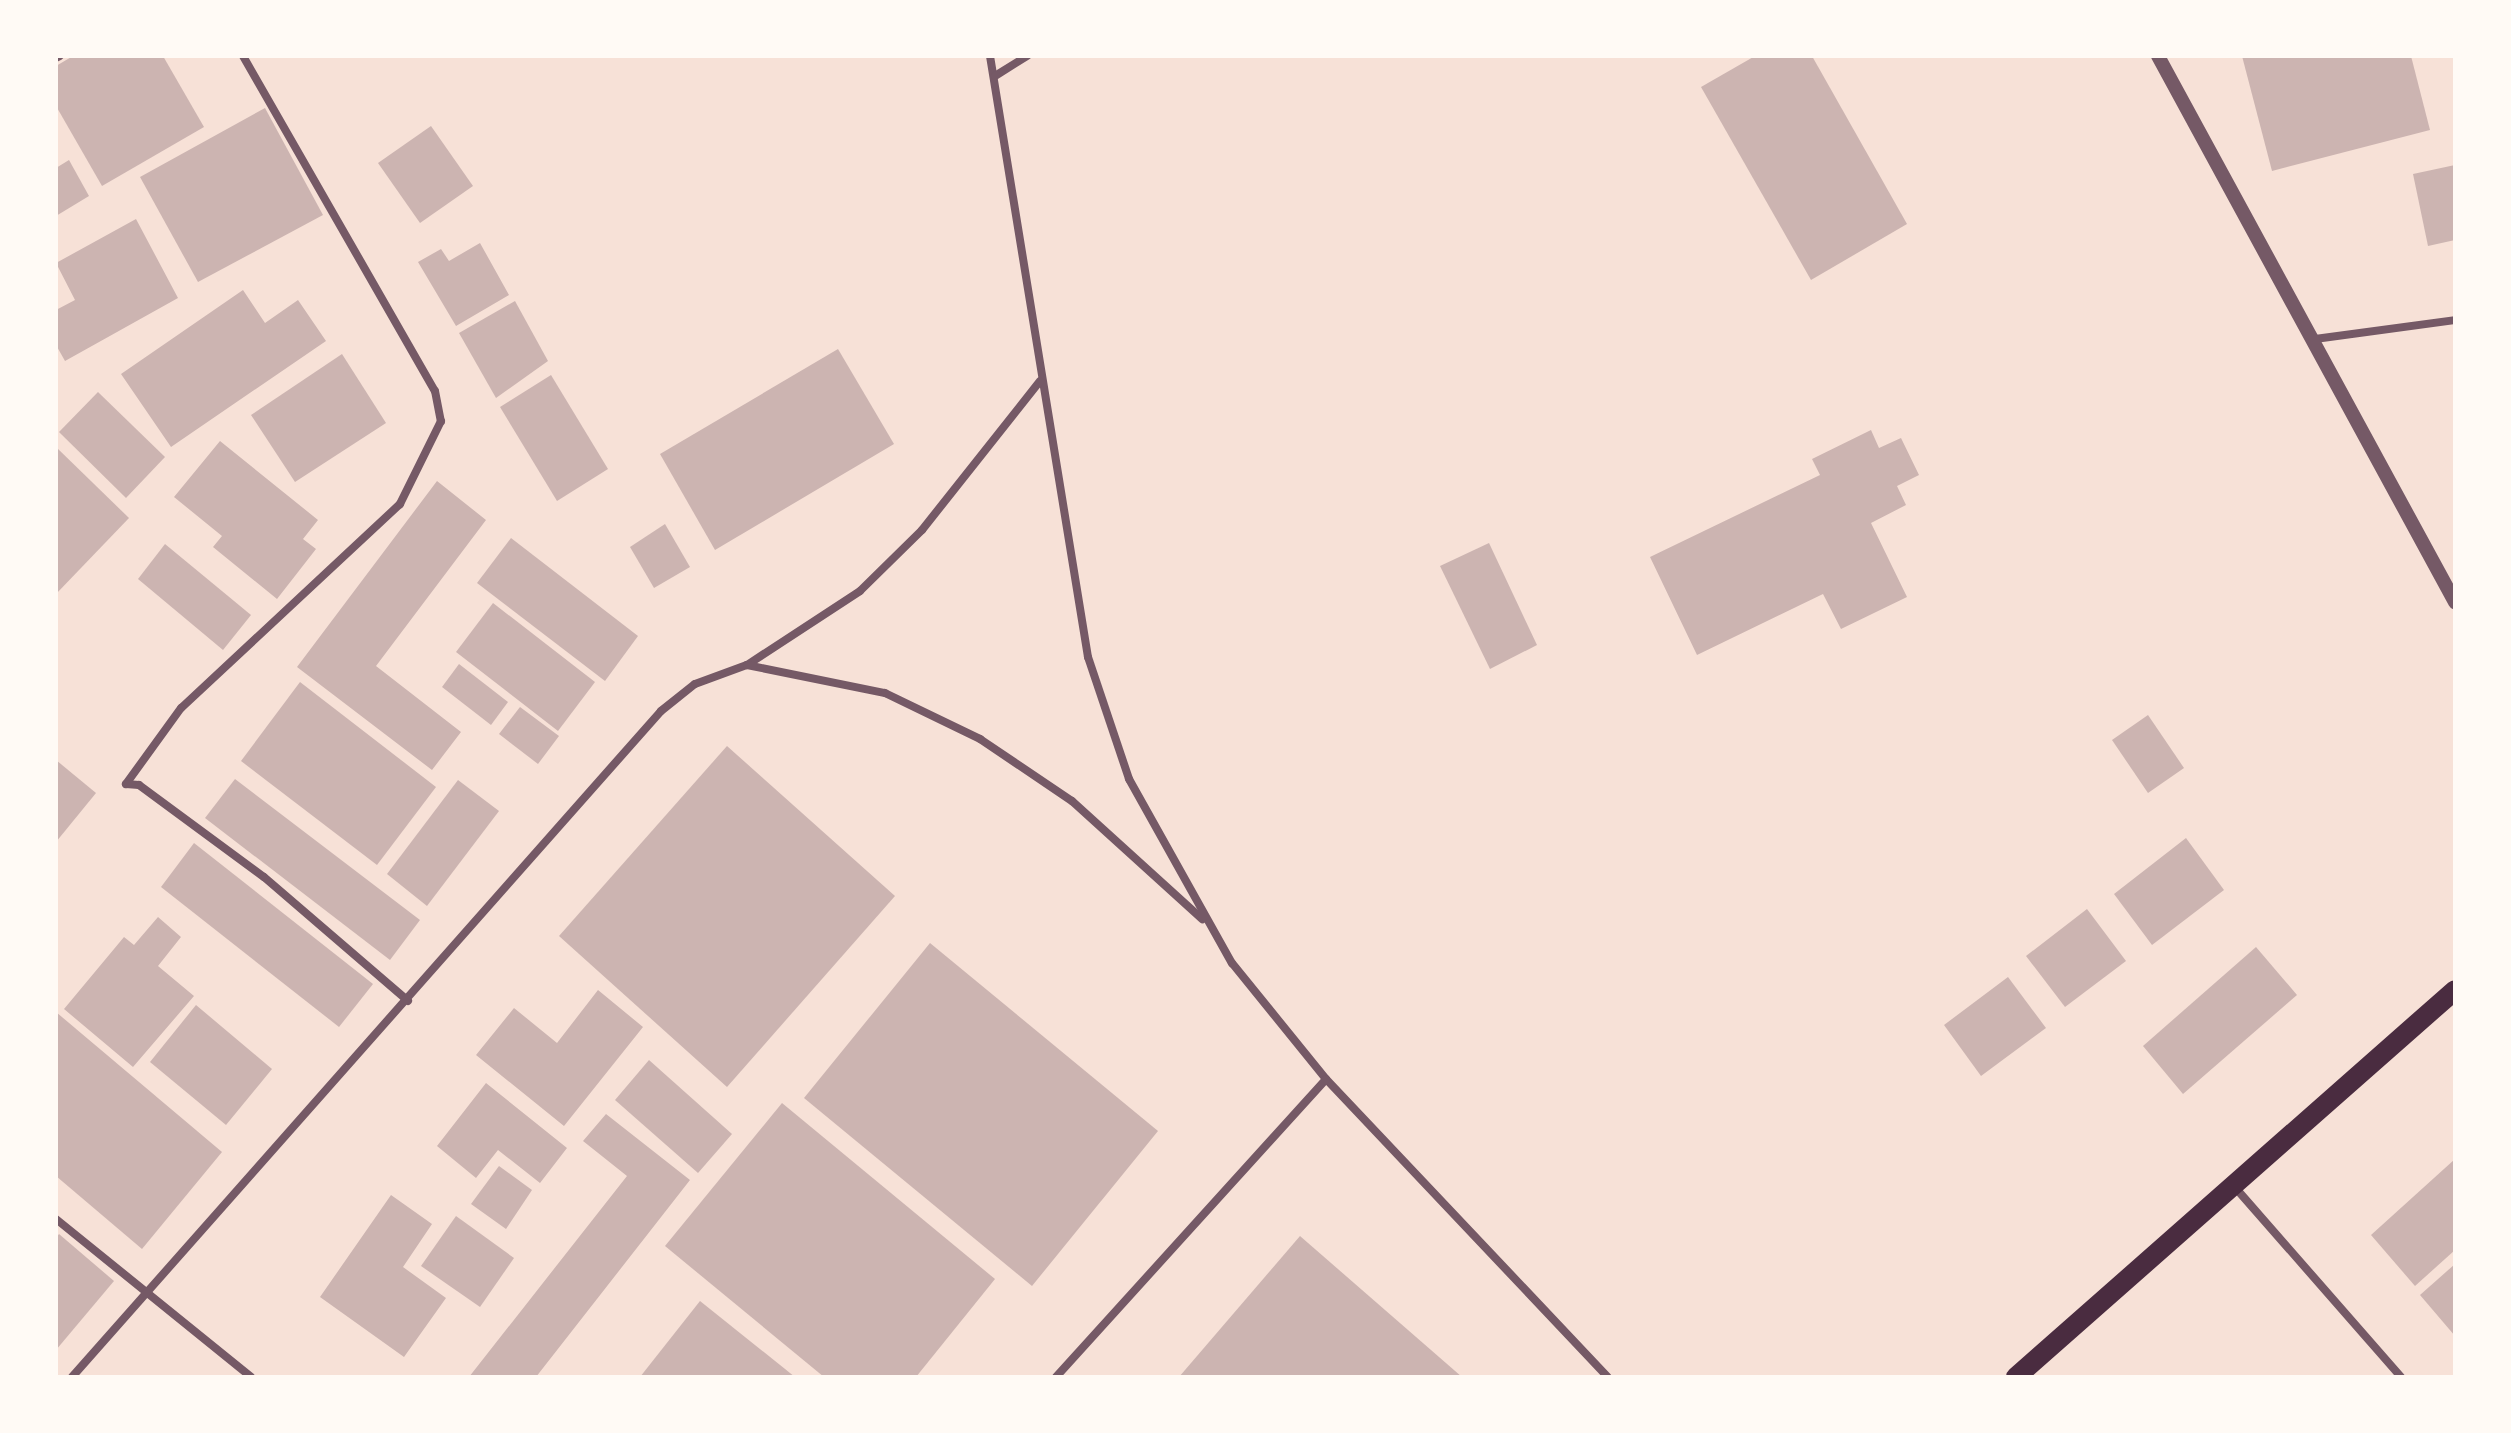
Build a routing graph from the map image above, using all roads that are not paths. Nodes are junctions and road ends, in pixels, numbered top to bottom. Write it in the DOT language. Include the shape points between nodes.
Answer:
graph roads {
  1 [pos="243,56"];
  2 [pos="990,56"];
  3 [pos="1027,56"];
  4 [pos="2158,56"];
  5 [pos="995,76"];
  6 [pos="2455,320"];
  7 [pos="2315,339"];
  8 [pos="1040,381"];
  9 [pos="2455,602"];
  10 [pos="747,665"];
  11 [pos="1202,919"];
  12 [pos="2455,990"];
  13 [pos="408,1001"];
  14 [pos="1326,1079"];
  15 [pos="2233,1184"];
  16 [pos="56,1219"];
  17 [pos="147,1297"];
  18 [pos="72,1377"];
  19 [pos="251,1377"];
  20 [pos="1056,1377"];
  21 [pos="1608,1377"];
  22 [pos="2016,1377"];
  23 [pos="2401,1377"];
  1 -- 13 [label="street" via="435,391 441,421 400,504 181,708 126,784 139,785 264,877"];
  2 -- 5 [label="street"];
  3 -- 5 [label="street"];
  4 -- 7 [label="street"];
  5 -- 8 [label="street"];
  6 -- 7 [label="street"];
  7 -- 9 [label="street"];
  8 -- 10 [label="street" via="922,530 860,591"];
  8 -- 11 [label="street" via="1088,657 1129,779"];
  10 -- 11 [label="street" via="885,693 980,739 1072,801"];
  10 -- 13 [label="street" via="695,684 661,711"];
  11 -- 14 [label="street"];
  12 -- 15 [label="main road"];
  13 -- 17 [label="street"];
  14 -- 20 [label="street"];
  14 -- 21 [label="street"];
  15 -- 22 [label="main road"];
  15 -- 23 [label="street"];
  16 -- 17 [label="street"];
  17 -- 18 [label="street"];
  17 -- 19 [label="street"];
}
